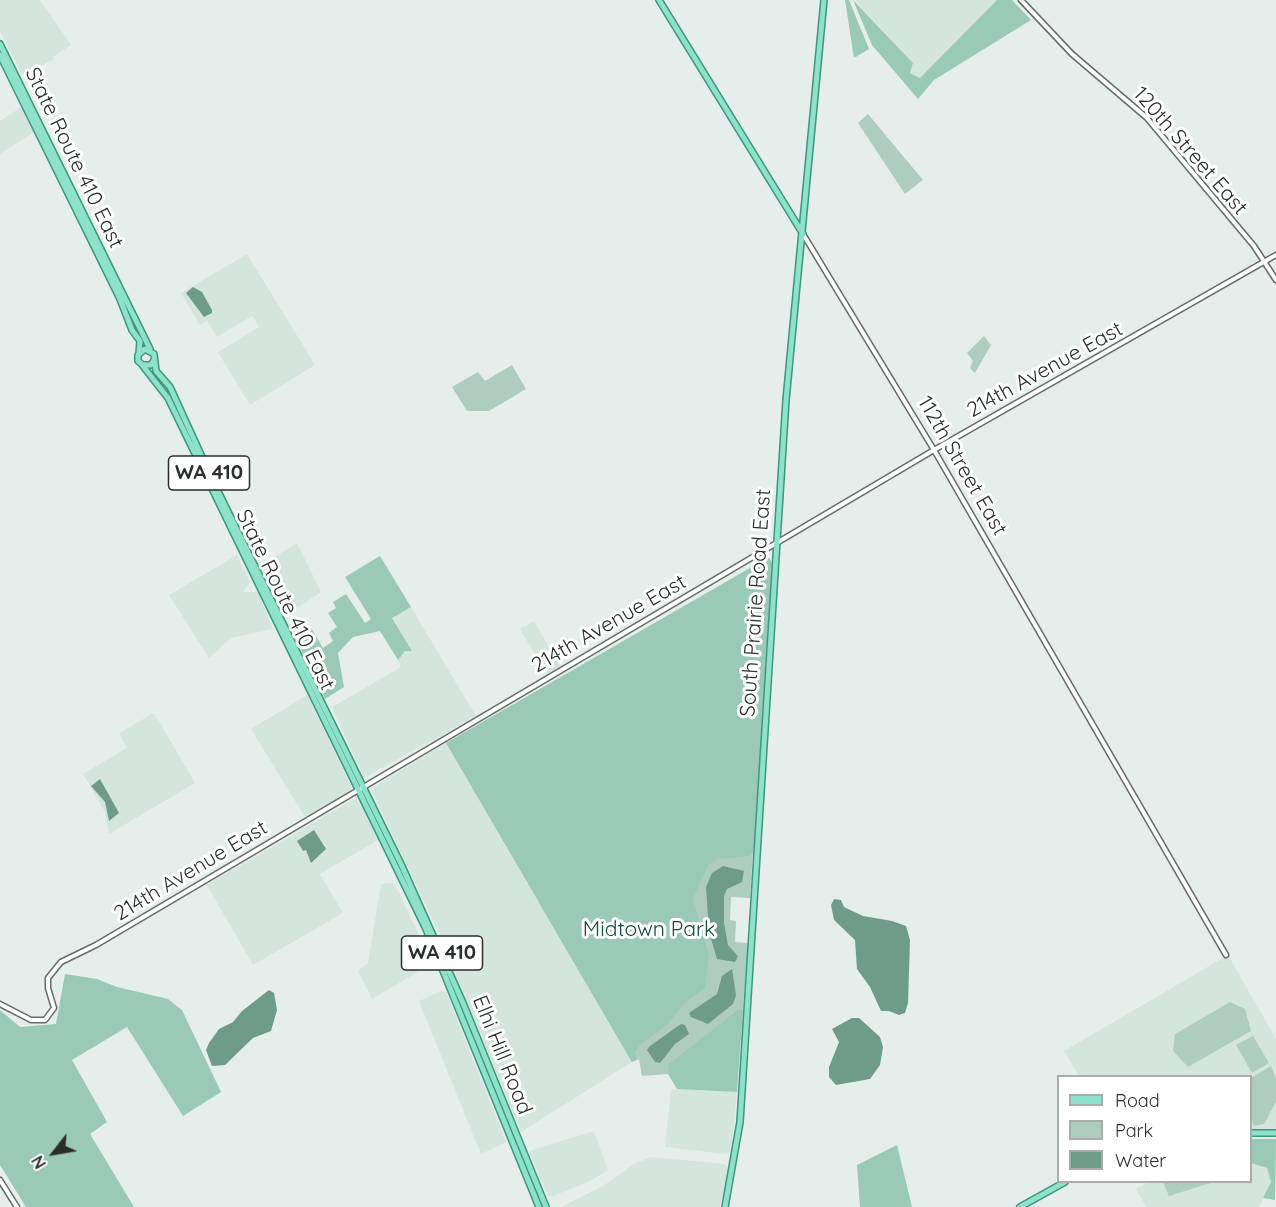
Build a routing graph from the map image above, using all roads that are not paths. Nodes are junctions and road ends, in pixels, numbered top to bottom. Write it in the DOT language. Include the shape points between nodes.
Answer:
graph roads {
  1 [pos="659,0"];
  2 [pos="824,0"];
  3 [pos="1021,0"];
  4 [pos="0,44"];
  5 [pos="0,55"];
  6 [pos="804,218"];
  7 [pos="795,221"];
  8 [pos="803,234"];
  9 [pos="812,250"];
  10 [pos="801,251"];
  11 [pos="1276,255"];
  12 [pos="1265,262"];
  13 [pos="1276,280"];
  14 [pos="151,351"];
  15 [pos="139,353"];
  16 [pos="154,360"];
  17 [pos="142,365"];
  18 [pos="934,450"];
  19 [pos="778,531"];
  20 [pos="789,536"];
  21 [pos="777,543"];
  22 [pos="763,551"];
  23 [pos="776,558"];
  24 [pos="360,789"];
  25 [pos="1226,955"];
  26 [pos="0,1004"];
  27 [pos="1252,1133"];
  28 [pos="1276,1133"];
  29 [pos="0,1180"];
  30 [pos="1063,1183"];
  31 [pos="17,1207"];
  32 [pos="539,1207"];
  33 [pos="546,1207"];
  34 [pos="725,1207"];
  35 [pos="1020,1207"];
  1 -- 7 [label="main road, 112th Street East"];
  2 -- 6 [label="main road, South Prairie Road East"];
  3 -- 12 [label="street, 120th Street East" via="1072,54 1147,118"];
  4 -- 14 [label="main road, State Route 410 East / WA 410"];
  5 -- 15 [label="main road, State Route 410 East / WA 410" via="123,304 140,341"];
  6 -- 7 [label="main road"];
  6 -- 8 [label="main road, South Prairie Road East"];
  7 -- 8 [label="main road, 112th Street East"];
  8 -- 9 [label="street, 112th Street East"];
  8 -- 10 [label="main road, South Prairie Road East"];
  9 -- 10 [label="street"];
  9 -- 18 [label="street, 112th Street East"];
  10 -- 19 [label="main road, South Prairie Road East"];
  11 -- 12 [label="street, 214th Avenue East"];
  12 -- 13 [label="street, 120th Street East"];
  12 -- 18 [label="street, 214th Avenue East"];
  14 -- 15 [label="main road"];
  14 -- 16 [label="main road, WA 410"];
  15 -- 17 [label="main road, WA 410"];
  16 -- 17 [label="main road" via="149,366"];
  16 -- 24 [label="main road, State Route 410 East / WA 410"];
  17 -- 24 [label="main road, State Route 410 East / WA 410" via="168,398"];
  18 -- 20 [label="street, 214th Avenue East"];
  18 -- 25 [label="street, 112th Street East"];
  19 -- 20 [label="street"];
  19 -- 21 [label="main road, South Prairie Road East"];
  20 -- 21 [label="street, 214th Avenue East"];
  21 -- 22 [label="street, 214th Avenue East"];
  21 -- 23 [label="main road, South Prairie Road East"];
  22 -- 23 [label="street"];
  22 -- 24 [label="street, 214th Avenue East"];
  23 -- 34 [label="main road, South Prairie Road East" via="740,1122"];
  24 -- 26 [label="street, 214th Avenue East" via="57,966 47,982 54,1008 45,1020 31,1020"];
  24 -- 32 [label="main road, Elhi Hill Road / WA 410" via="426,929"];
  24 -- 33 [label="main road, Elhi Hill Road / WA 410" via="430,927"];
  27 -- 28 [label="main road"];
  29 -- 31 [label="street"];
  30 -- 35 [label="main road"];
}
